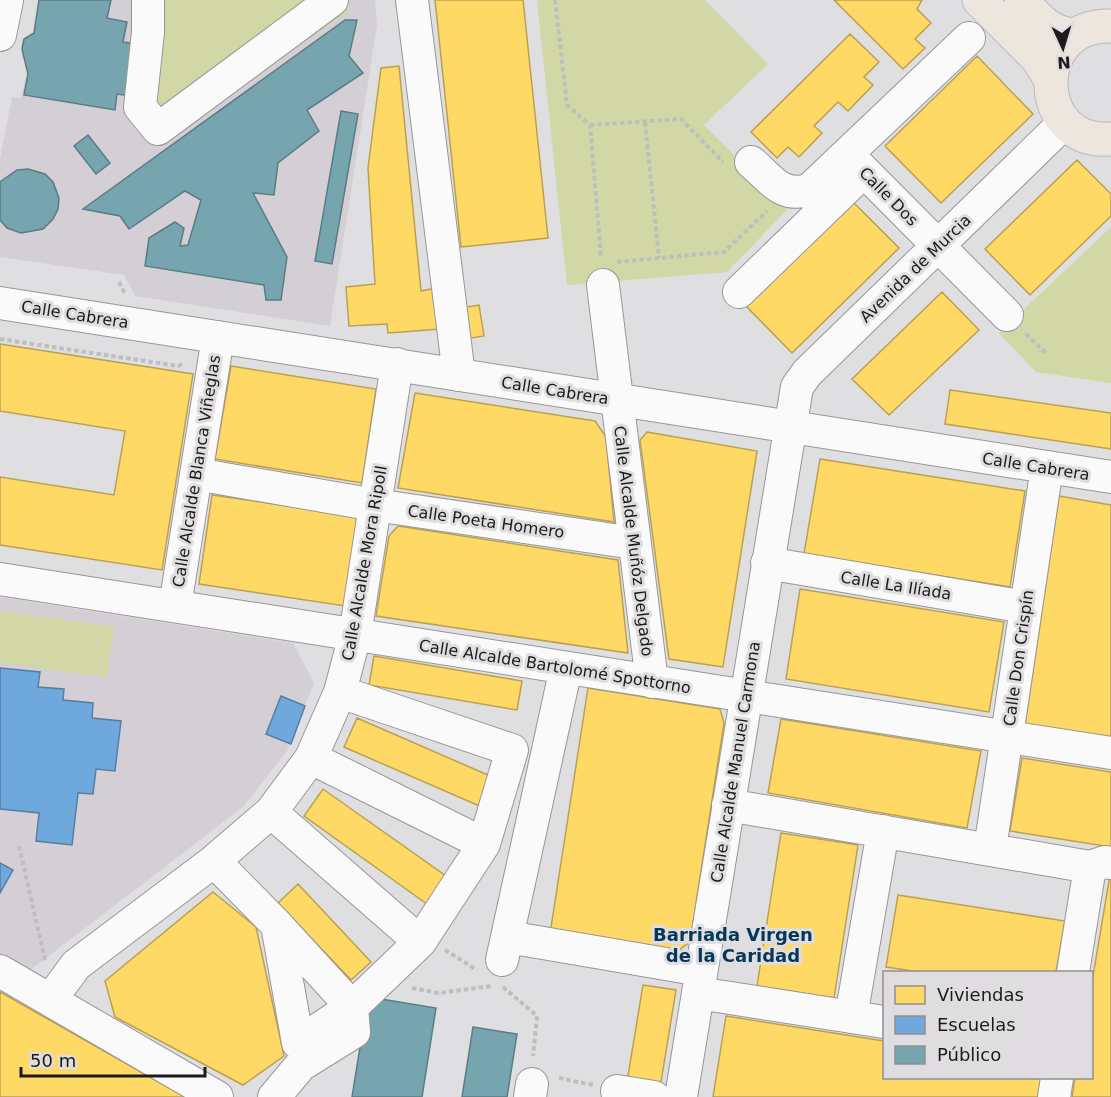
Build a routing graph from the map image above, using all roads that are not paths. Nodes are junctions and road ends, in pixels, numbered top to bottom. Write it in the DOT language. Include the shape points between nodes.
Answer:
graph roads {
  1 [pos="7,0"];
  2 [pos="148,0"];
  3 [pos="332,0"];
  4 [pos="412,0"];
  5 [pos="979,0"];
  6 [pos="1021,0"];
  7 [pos="1111,26"];
  8 [pos="0,35"];
  9 [pos="1076,35"];
  10 [pos="969,38"];
  11 [pos="1050,79"];
  12 [pos="1065,122"];
  13 [pos="1110,140"];
  14 [pos="855,163"];
  15 [pos="740,165"];
  16 [pos="938,246"];
  17 [pos="602,274"];
  18 [pos="739,292"];
  19 [pos="0,303"];
  20 [pos="1007,315"];
  21 [pos="218,337"];
  22 [pos="397,364"];
  23 [pos="459,375"];
  24 [pos="616,399"];
  25 [pos="789,427"];
  26 [pos="1047,467"];
  27 [pos="196,474"];
  28 [pos="1111,477"];
  29 [pos="375,505"];
  30 [pos="634,543"];
  31 [pos="767,563"];
  32 [pos="0,579"];
  33 [pos="175,606"];
  34 [pos="1025,606"];
  35 [pos="355,635"];
  36 [pos="566,668"];
  37 [pos="652,682"];
  38 [pos="340,692"];
  39 [pos="746,697"];
  40 [pos="1007,738"];
  41 [pos="1111,753"];
  42 [pos="311,758"];
  43 [pos="728,805"];
  44 [pos="271,812"];
  45 [pos="883,831"];
  46 [pos="484,844"];
  47 [pos="990,849"];
  48 [pos="214,861"];
  49 [pos="1101,865"];
  50 [pos="277,925"];
  51 [pos="420,942"];
  52 [pos="0,971"];
  53 [pos="1073,971"];
  54 [pos="700,981"];
  55 [pos="51,999"];
  56 [pos="352,1007"];
  57 [pos="852,1017"];
  58 [pos="883,1022"];
  59 [pos="1057,1079"];
  60 [pos="617,1090"];
  61 [pos="218,1097"];
  62 [pos="274,1097"];
  63 [pos="654,1097"];
  64 [pos="681,1097"];
  65 [pos="1054,1097"];
  1 -- 8 [label="street"];
  2 -- 3 [label="street" via="140,107 158,129"];
  4 -- 23 [label="street"];
  5 -- 11 [label="main road" via="1038,60"];
  6 -- 9 [label="main road" via="1050,29"];
  7 -- 9 [label="main road"];
  9 -- 11 [label="main road" via="1053,62"];
  10 -- 14 [label="street"];
  11 -- 12 [label="main road" via="1053,102"];
  12 -- 13 [label="main road" via="1092,138"];
  12 -- 16 [label="street, Avenida de Murcia"];
  14 -- 15 [label="street" via="797,193 785,192"];
  14 -- 16 [label="street, Calle Dos"];
  14 -- 18 [label="street"];
  16 -- 20 [label="street, Calle Dos"];
  16 -- 25 [label="street, Avenida de Murcia" via="807,373 797,387"];
  17 -- 24 [label="street, Calle Alcalde Muñóz Delgado"];
  19 -- 21 [label="street, Calle Cabrera"];
  21 -- 22 [label="street, Calle Cabrera"];
  21 -- 27 [label="street, Calle Alcalde Blanca Viñeglas"];
  22 -- 23 [label="street, Calle Cabrera"];
  22 -- 29 [label="street, Calle Alcalde Mora Ripoll"];
  23 -- 24 [label="street, Calle Cabrera"];
  24 -- 25 [label="street, Calle Cabrera"];
  24 -- 30 [label="street, Calle Alcalde Muñóz Delgado"];
  25 -- 26 [label="street, Calle Cabrera"];
  25 -- 31 [label="street, Calle Alcalde Manuel Carmona"];
  26 -- 28 [label="street, Calle Cabrera"];
  26 -- 34 [label="street, Calle Don Crispín"];
  27 -- 29 [label="street, Calle Poeta Homero"];
  27 -- 33 [label="street, Calle Alcalde Blanca Viñeglas"];
  29 -- 30 [label="street, Calle Poeta Homero"];
  29 -- 35 [label="street, Calle Alcalde Mora Ripoll"];
  30 -- 37 [label="street, Calle Alcalde Muñóz Delgado"];
  31 -- 34 [label="street, Calle La Ilíada"];
  31 -- 39 [label="street, Calle Alcalde Manuel Carmona"];
  32 -- 33 [label="street, Calle Alcalde Bartolomé Spottorno"];
  33 -- 35 [label="street, Calle Alcalde Bartolomé Spottorno"];
  34 -- 40 [label="street, Calle Don Crispín"];
  35 -- 36 [label="street, Calle Alcalde Bartolomé Spottorno"];
  35 -- 38 [label="street, Calle Alcalde Mora Ripoll"];
  36 -- 37 [label="street, Calle Alcalde Bartolomé Spottorno"];
  36 -- 54 [label="street" via="497,967"];
  37 -- 39 [label="street, Calle Alcalde Bartolomé Spottorno"];
  38 -- 42 [label="street, Calle Alcalde Mora Ripoll"];
  38 -- 46 [label="street" via="512,750"];
  39 -- 40 [label="street, Calle Alcalde Bartolomé Spottorno"];
  39 -- 43 [label="street, Calle Alcalde Manuel Carmona"];
  40 -- 41 [label="street, Calle Alcalde Bartolomé Spottorno"];
  40 -- 47 [label="street, Calle Don Crispín"];
  42 -- 44 [label="street, Calle Alcalde Mora Ripoll"];
  42 -- 46 [label="street"];
  43 -- 45 [label="street"];
  43 -- 54 [label="street, Calle Alcalde Manuel Carmona"];
  44 -- 48 [label="street, Calle Alcalde Mora Ripoll"];
  44 -- 51 [label="street"];
  45 -- 47 [label="street"];
  45 -- 57 [label="street"];
  46 -- 51 [label="street"];
  47 -- 49 [label="street"];
  48 -- 50 [label="street"];
  48 -- 55 [label="street, Calle Alcalde Mora Ripoll" via="76,965"];
  49 -- 53 [label="street"];
  50 -- 56 [label="street"];
  50 -- 56 [label="street" via="298,1043"];
  51 -- 56 [label="street"];
  52 -- 55 [label="street"];
  54 -- 57 [label="street"];
  54 -- 64 [label="street, Calle Alcalde Manuel Carmona"];
  55 -- 61 [label="street"];
  56 -- 62 [label="street" via="354,1032 301,1065"];
  57 -- 58 [label="street"];
  59 -- 65 [label="street"];
  60 -- 63 [label="street"];
}
